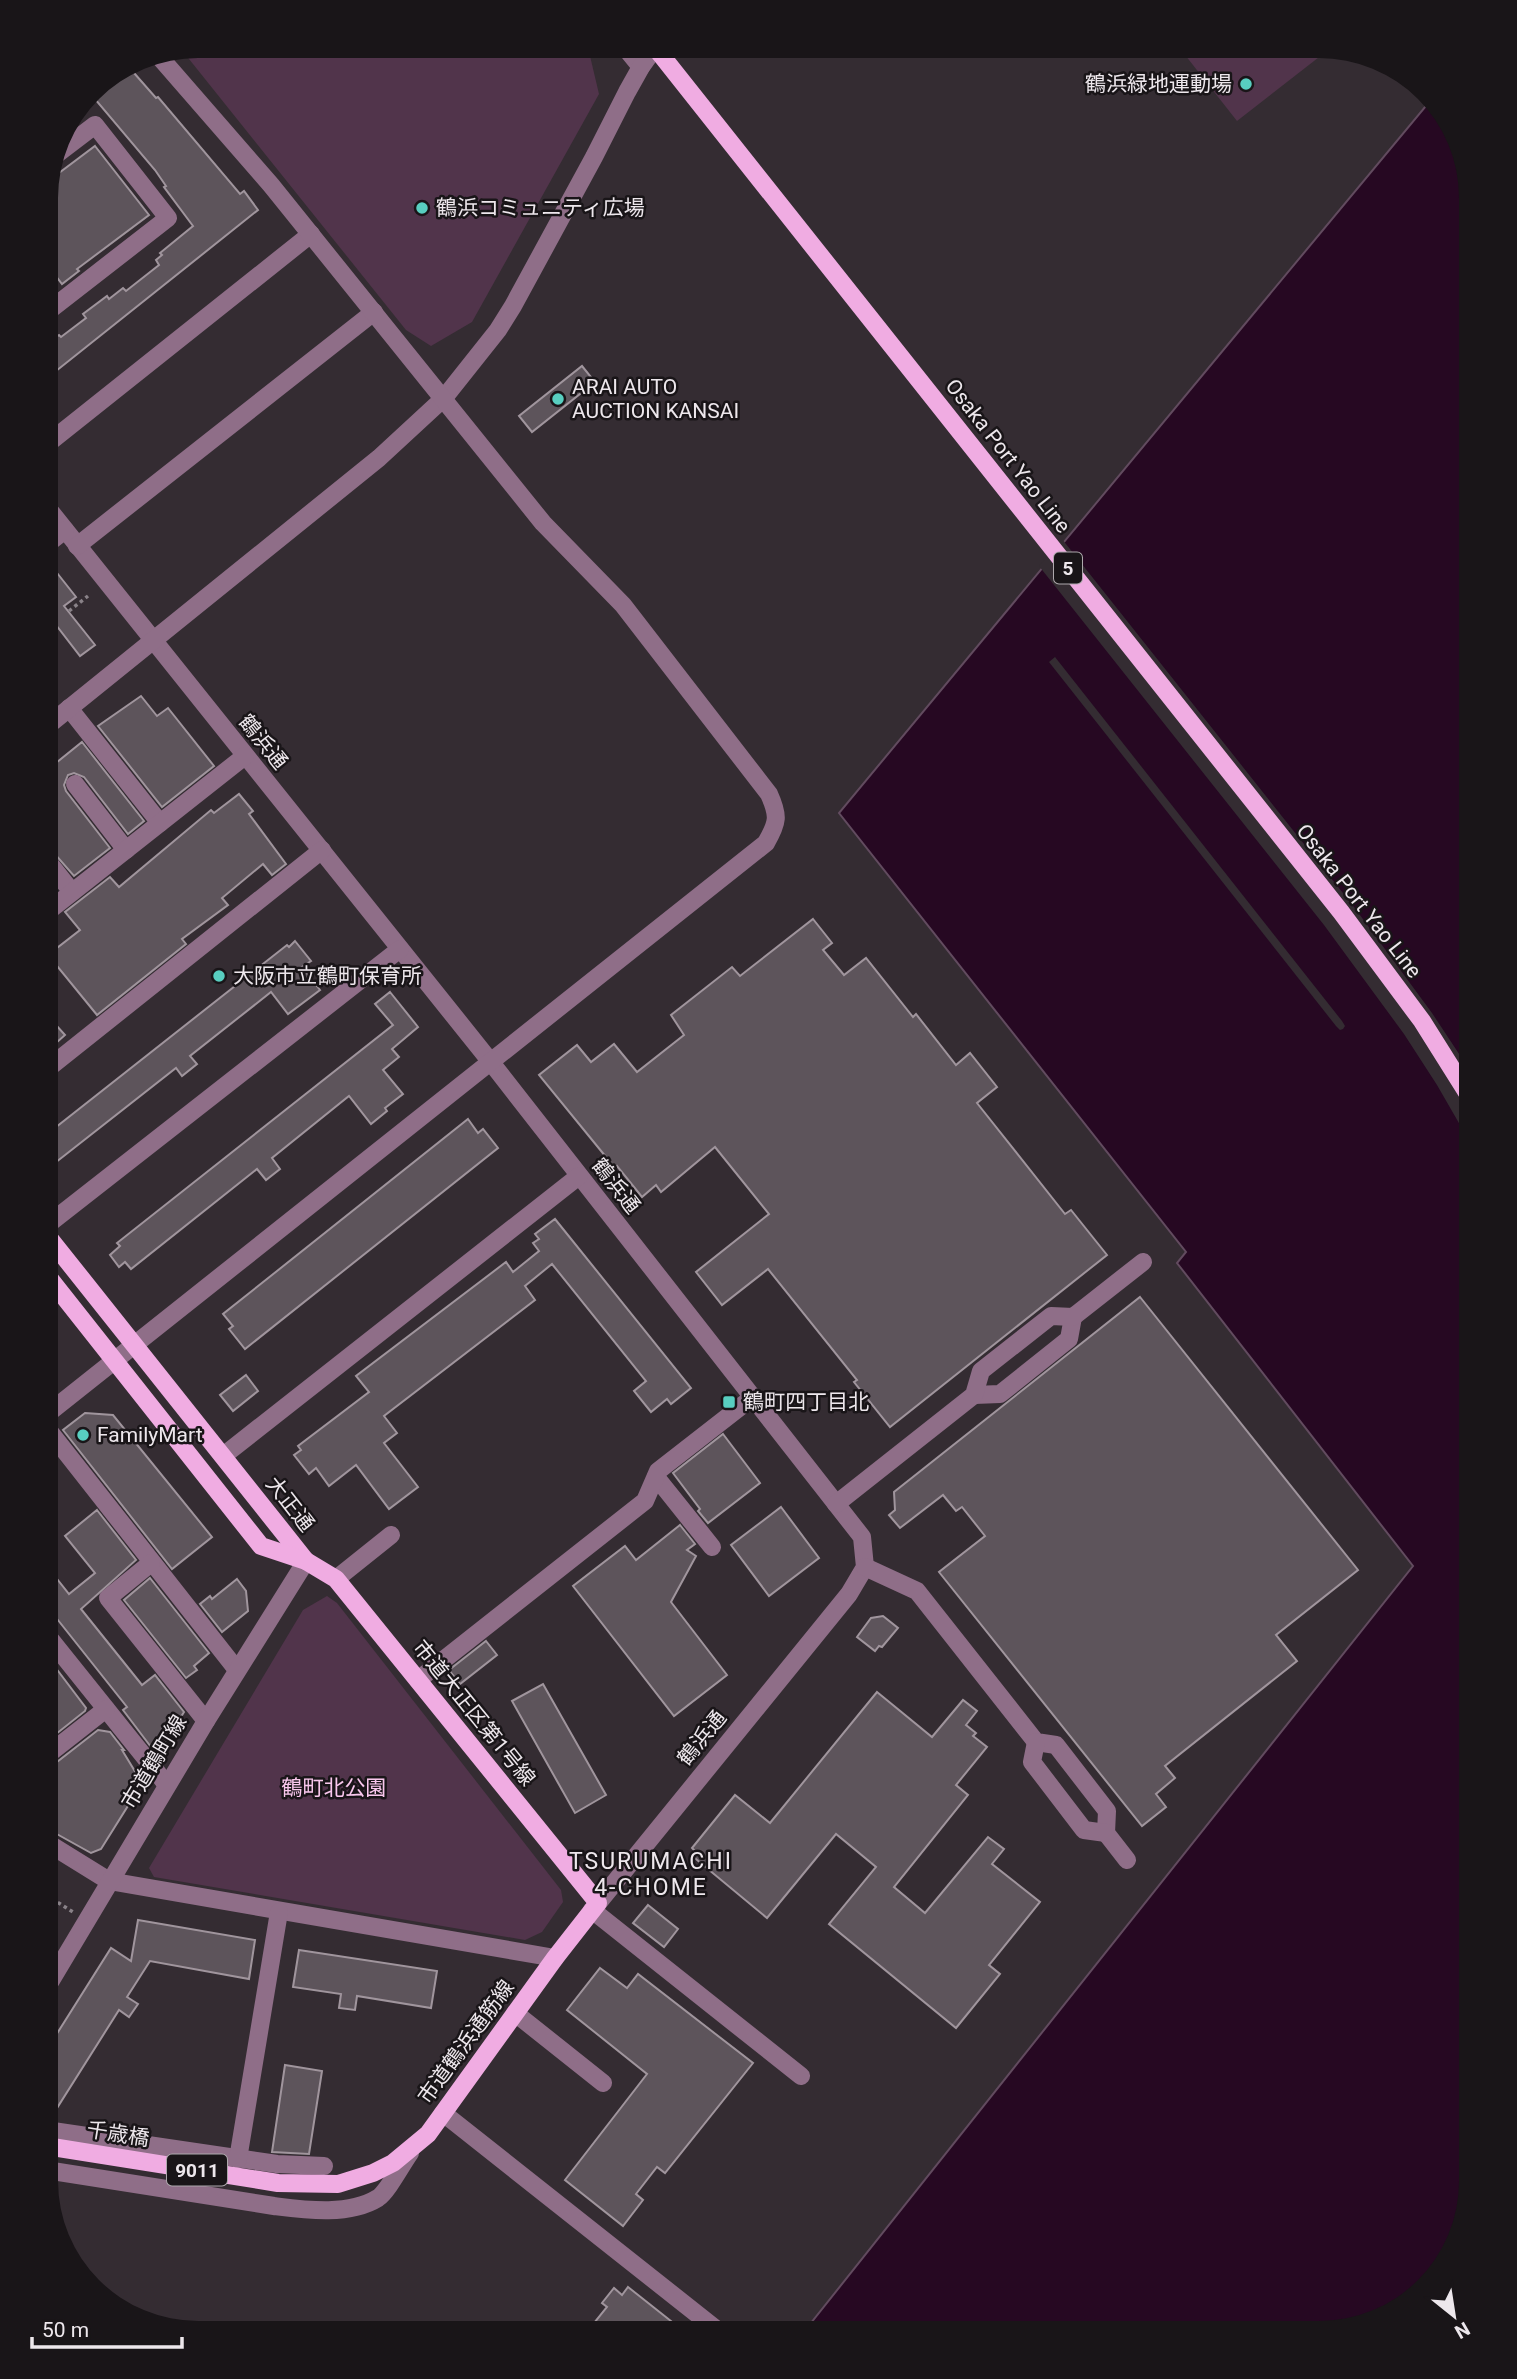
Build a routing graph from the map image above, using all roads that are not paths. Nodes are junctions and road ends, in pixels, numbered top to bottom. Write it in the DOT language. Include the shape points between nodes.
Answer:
graph roads {
  1 [pos="634,58"];
  2 [pos="646,58"];
  3 [pos="665,58"];
  4 [pos="163,62"];
  5 [pos="640,66"];
  6 [pos="67,146"];
  7 [pos="311,234"];
  8 [pos="58,304"];
  9 [pos="374,312"];
  10 [pos="444,398"];
  11 [pos="58,435"];
  12 [pos="58,521"];
  13 [pos="65,530"];
  14 [pos="58,536"];
  15 [pos="77,546"];
  16 [pos="153,641"];
  17 [pos="69,708"];
  18 [pos="58,717"];
  19 [pos="245,756"];
  20 [pos="75,784"];
  21 [pos="160,823"];
  22 [pos="126,850"];
  23 [pos="322,850"];
  24 [pos="58,874"];
  25 [pos="72,892"];
  26 [pos="58,903"];
  27 [pos="400,949"];
  28 [pos="58,1060"];
  29 [pos="489,1061"];
  30 [pos="1459,1079"];
  31 [pos="579,1176"];
  32 [pos="58,1217"];
  33 [pos="58,1249"];
  34 [pos="1143,1262"];
  35 [pos="58,1289"];
  36 [pos="1073,1317"];
  37 [pos="133,1345"];
  38 [pos="114,1360"];
  39 [pos="974,1395"];
  40 [pos="752,1397"];
  41 [pos="58,1405"];
  42 [pos="58,1443"];
  43 [pos="223,1456"];
  44 [pos="656,1477"];
  45 [pos="836,1504"];
  46 [pos="391,1535"];
  47 [pos="712,1547"];
  48 [pos="306,1561"];
  49 [pos="151,1563"];
  50 [pos="865,1567"];
  51 [pos="336,1579"];
  52 [pos="58,1649"];
  53 [pos="237,1670"];
  54 [pos="418,1680"];
  55 [pos="106,1709"];
  56 [pos="206,1721"];
  57 [pos="1036,1742"];
  58 [pos="58,1747"];
  59 [pos="167,1785"];
  60 [pos="1106,1833"];
  61 [pos="58,1849"];
  62 [pos="1127,1860"];
  63 [pos="109,1881"];
  64 [pos="595,1906"];
  65 [pos="279,1912"];
  66 [pos="555,1958"];
  67 [pos="58,1969"];
  68 [pos="515,2013"];
  69 [pos="801,2076"];
  70 [pos="603,2083"];
  71 [pos="443,2113"];
  72 [pos="58,2132"];
  73 [pos="58,2148"];
  74 [pos="412,2150"];
  75 [pos="238,2159"];
  76 [pos="324,2166"];
  77 [pos="58,2172"];
  78 [pos="349,2182"];
  79 [pos="706,2321"];
  1 -- 5 [label="street"];
  2 -- 5 [label="street"];
  3 -- 30 [label="main road, Osaka Port Yao Line / 5, bridge" via="1341,912"];
  4 -- 7 [label="street"];
  5 -- 10 [label="street" via="513,306"];
  6 -- 8 [label="street" via="95,125 167,218"];
  7 -- 9 [label="street"];
  7 -- 11 [label="street"];
  9 -- 10 [label="street"];
  9 -- 15 [label="street"];
  10 -- 16 [label="street" via="379,458"];
  10 -- 29 [label="street" via="544,523 622,605 769,794 776,810 776,827 766,843"];
  12 -- 13 [label="street, 鶴浜通"];
  13 -- 14 [label="street"];
  13 -- 15 [label="street, 鶴浜通"];
  15 -- 16 [label="street, 鶴浜通"];
  16 -- 17 [label="street"];
  16 -- 19 [label="street, 鶴浜通"];
  17 -- 18 [label="street"];
  17 -- 21 [label="street"];
  19 -- 21 [label="street"];
  19 -- 23 [label="street, 鶴浜通"];
  20 -- 22 [label="street"];
  21 -- 22 [label="street"];
  22 -- 25 [label="street"];
  23 -- 27 [label="street, 鶴浜通"];
  23 -- 28 [label="street"];
  24 -- 25 [label="street"];
  25 -- 26 [label="street"];
  27 -- 29 [label="street, 鶴浜通"];
  27 -- 32 [label="street"];
  29 -- 31 [label="street, 鶴浜通"];
  29 -- 37 [label="street"];
  31 -- 40 [label="street, 鶴浜通"];
  31 -- 43 [label="street"];
  33 -- 37 [label="main road, 大正通"];
  34 -- 36 [label="street"];
  35 -- 38 [label="main road, 大正通"];
  36 -- 39 [label="street" via="1052,1316 981,1371"];
  36 -- 39 [label="street" via="1069,1339 1000,1394"];
  37 -- 38 [label="street"];
  37 -- 43 [label="main road, 大正通"];
  38 -- 41 [label="street"];
  38 -- 48 [label="main road, 大正通" via="261,1546"];
  39 -- 45 [label="street"];
  40 -- 44 [label="street"];
  40 -- 45 [label="street, 鶴浜通"];
  42 -- 49 [label="street"];
  43 -- 48 [label="main road, 大正通"];
  44 -- 47 [label="street"];
  44 -- 54 [label="street" via="645,1501"];
  45 -- 50 [label="street, 鶴浜通" via="862,1537"];
  46 -- 51 [label="street"];
  48 -- 51 [label="main road, 市道大正区第1号線"];
  48 -- 53 [label="street, 市道鶴町線"];
  49 -- 53 [label="street"];
  49 -- 56 [label="street" via="108,1598"];
  50 -- 57 [label="street" via="917,1591"];
  50 -- 64 [label="street, 鶴浜通" via="849,1594"];
  51 -- 54 [label="main road, 市道大正区第1号線"];
  52 -- 55 [label="street"];
  53 -- 56 [label="street, 市道鶴町線"];
  54 -- 64 [label="main road, 市道大正区第1号線"];
  55 -- 58 [label="street"];
  55 -- 59 [label="street"];
  56 -- 59 [label="street, 市道鶴町線"];
  57 -- 60 [label="street" via="1056,1745 1107,1811"];
  57 -- 60 [label="street" via="1032,1762 1084,1830"];
  59 -- 63 [label="street, 市道鶴町線"];
  60 -- 62 [label="street"];
  61 -- 63 [label="street"];
  63 -- 65 [label="street"];
  63 -- 67 [label="street, 市道鶴町線"];
  64 -- 66 [label="main road, 市道鶴浜通筋線"];
  64 -- 69 [label="street"];
  65 -- 66 [label="street"];
  65 -- 75 [label="street"];
  66 -- 68 [label="main road, 市道鶴浜通筋線"];
  68 -- 70 [label="street"];
  68 -- 71 [label="main road, 市道鶴浜通筋線"];
  71 -- 74 [label="main road, 市道鶴浜通筋線"];
  71 -- 79 [label="street"];
  72 -- 75 [label="street"];
  73 -- 78 [label="main road, 千歳橋 / 9011" via="278,2183"];
  74 -- 77 [label="street" via="380,2197 335,2209 274,2206"];
  74 -- 78 [label="main road, 市道鶴浜通筋線" via="393,2164"];
  75 -- 76 [label="street"];
}
